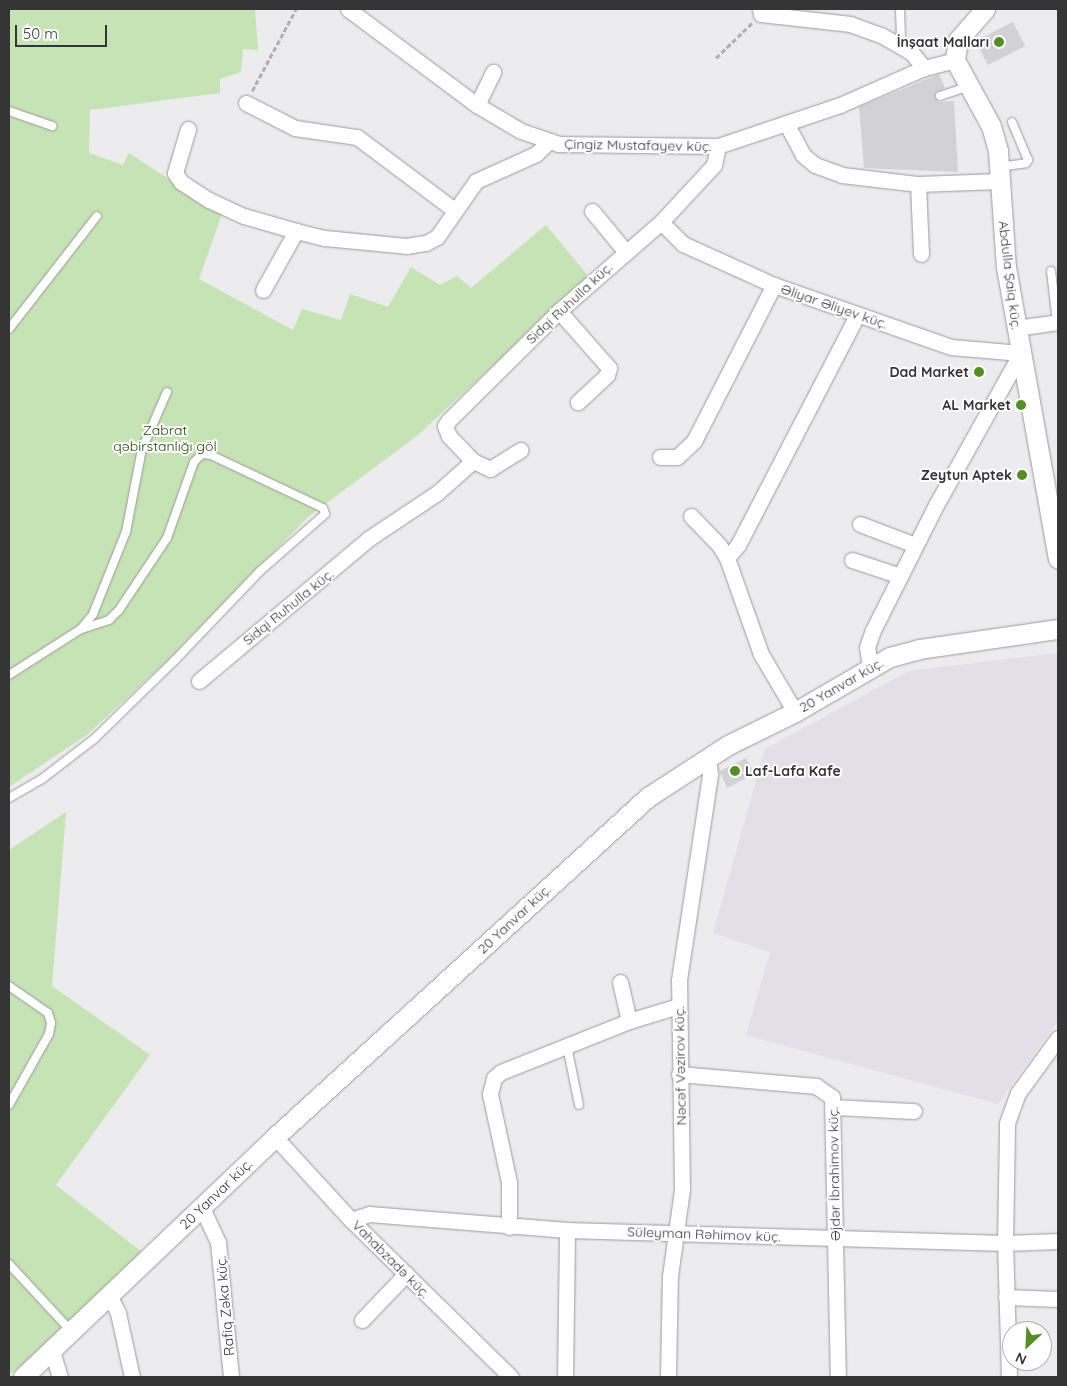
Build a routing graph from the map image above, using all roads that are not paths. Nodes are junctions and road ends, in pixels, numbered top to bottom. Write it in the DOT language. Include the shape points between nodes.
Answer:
graph roads {
  1 [pos="348,9"];
  2 [pos="900,9"];
  3 [pos="985,9"];
  4 [pos="760,11"];
  5 [pos="901,45"];
  6 [pos="955,60"];
  7 [pos="924,68"];
  8 [pos="493,72"];
  9 [pos="969,86"];
  10 [pos="940,96"];
  11 [pos="246,103"];
  12 [pos="477,105"];
  13 [pos="9,111"];
  14 [pos="1012,122"];
  15 [pos="786,123"];
  16 [pos="52,126"];
  17 [pos="188,129"];
  18 [pos="547,142"];
  19 [pos="718,146"];
  20 [pos="1000,174"];
  21 [pos="918,184"];
  22 [pos="454,209"];
  23 [pos="592,211"];
  24 [pos="97,216"];
  25 [pos="661,222"];
  26 [pos="296,231"];
  27 [pos="625,250"];
  28 [pos="921,254"];
  29 [pos="1051,271"];
  30 [pos="774,285"];
  31 [pos="263,290"];
  32 [pos="559,311"];
  33 [pos="857,315"];
  34 [pos="1058,322"];
  35 [pos="1016,328"];
  36 [pos="9,329"];
  37 [pos="1021,353"];
  38 [pos="167,392"];
  39 [pos="578,402"];
  40 [pos="520,450"];
  41 [pos="660,457"];
  42 [pos="473,462"];
  43 [pos="691,516"];
  44 [pos="860,524"];
  45 [pos="915,545"];
  46 [pos="727,558"];
  47 [pos="1058,558"];
  48 [pos="852,560"];
  49 [pos="900,576"];
  50 [pos="81,629"];
  51 [pos="1058,629"];
  52 [pos="870,667"];
  53 [pos="9,675"];
  54 [pos="199,681"];
  55 [pos="795,712"];
  56 [pos="708,757"];
  57 [pos="9,798"];
  58 [pos="620,982"];
  59 [pos="9,986"];
  60 [pos="678,1006"];
  61 [pos="629,1021"];
  62 [pos="1058,1038"];
  63 [pos="567,1046"];
  64 [pos="680,1074"];
  65 [pos="9,1105"];
  66 [pos="579,1105"];
  67 [pos="834,1107"];
  68 [pos="914,1111"];
  69 [pos="275,1137"];
  70 [pos="202,1208"];
  71 [pos="351,1220"];
  72 [pos="510,1227"];
  73 [pos="567,1230"];
  74 [pos="676,1234"];
  75 [pos="835,1238"];
  76 [pos="1058,1241"];
  77 [pos="1005,1243"];
  78 [pos="9,1264"];
  79 [pos="406,1274"];
  80 [pos="110,1297"];
  81 [pos="1006,1297"];
  82 [pos="1058,1299"];
  83 [pos="362,1320"];
  84 [pos="72,1333"];
  85 [pos="52,1351"];
  86 [pos="23,1377"];
  87 [pos="60,1377"];
  88 [pos="132,1377"];
  89 [pos="231,1377"];
  90 [pos="511,1377"];
  91 [pos="564,1377"];
  92 [pos="668,1377"];
  93 [pos="838,1377"];
  94 [pos="1009,1377"];
  1 -- 12 [label="street, Çingiz Mustafayev küç."];
  2 -- 5 [label="lane"];
  3 -- 6 [label="street" via="958,40"];
  4 -- 5 [label="street" via="850,24"];
  5 -- 7 [label="street"];
  6 -- 7 [label="street, Çingiz Mustafayev küç."];
  6 -- 9 [label="street, Abdulla Şaiq küç."];
  7 -- 15 [label="street, Çingiz Mustafayev küç." via="865,96"];
  8 -- 12 [label="street"];
  9 -- 10 [label="lane"];
  9 -- 20 [label="street, Abdulla Şaiq küç." via="991,126"];
  11 -- 22 [label="street" via="295,128 357,137"];
  12 -- 18 [label="street, Çingiz Mustafayev küç."];
  13 -- 16 [label="lane"];
  14 -- 20 [label="lane" via="1028,160"];
  15 -- 19 [label="street, Çingiz Mustafayev küç."];
  15 -- 21 [label="street" via="803,155 815,165 842,175"];
  17 -- 26 [label="street" via="177,162 176,173 181,182 229,210"];
  18 -- 19 [label="street, Çingiz Mustafayev küç."];
  18 -- 22 [label="street" via="536,154 476,181"];
  19 -- 25 [label="street, Sidqi Ruhulla küç." via="714,165"];
  20 -- 21 [label="street"];
  20 -- 35 [label="street, Abdulla Şaiq küç." via="1006,266"];
  21 -- 28 [label="street"];
  22 -- 26 [label="street" via="437,237 406,246 334,239"];
  23 -- 27 [label="street"];
  24 -- 36 [label="lane"];
  25 -- 27 [label="street, Sidqi Ruhulla küç."];
  25 -- 30 [label="street, Əliyar Əliyev küç." via="684,244"];
  26 -- 31 [label="street"];
  27 -- 32 [label="street, Sidqi Ruhulla küç."];
  29 -- 34 [label="lane"];
  30 -- 33 [label="street, Əliyar Əliyev küç."];
  30 -- 41 [label="street" via="694,441 677,458"];
  32 -- 39 [label="street" via="609,368 607,375"];
  32 -- 42 [label="street, Sidqi Ruhulla küç." via="445,426 449,436"];
  33 -- 37 [label="street, Əliyar Əliyev küç." via="951,347"];
  33 -- 46 [label="street" via="738,545"];
  34 -- 35 [label="street"];
  35 -- 37 [label="street, Abdulla Şaiq küç."];
  37 -- 45 [label="street"];
  37 -- 47 [label="street, Abdulla Şaiq küç."];
  38 -- 50 [label="lane" via="142,449 126,532 93,614"];
  40 -- 42 [label="street" via="490,468"];
  42 -- 54 [label="street, Sidqi Ruhulla küç." via="437,493 368,539"];
  43 -- 46 [label="street"];
  44 -- 45 [label="street"];
  45 -- 49 [label="street"];
  46 -- 55 [label="street" via="761,654"];
  48 -- 49 [label="street"];
  49 -- 52 [label="street" via="866,647"];
  50 -- 53 [label="lane"];
  50 -- 57 [label="lane" via="110,620 119,610 167,538 194,462 202,454 211,455 323,508 325,514 259,572 100,733 42,779"];
  51 -- 52 [label="street, 20 Yanvar küç." via="918,649"];
  52 -- 55 [label="street, 20 Yanvar küç."];
  55 -- 56 [label="street, 20 Yanvar küç."];
  56 -- 60 [label="street, Nəcəf Vəzirov küç." via="710,774"];
  56 -- 69 [label="street, 20 Yanvar küç." via="629,813"];
  58 -- 61 [label="street"];
  59 -- 65 [label="lane" via="48,1013 51,1023 49,1034"];
  60 -- 61 [label="street"];
  60 -- 64 [label="street, Nəcəf Vəzirov küç."];
  61 -- 63 [label="street"];
  62 -- 77 [label="street" via="1018,1093 1010,1112 1006,1133"];
  63 -- 66 [label="lane"];
  63 -- 72 [label="street" via="501,1072 491,1085 509,1182"];
  64 -- 67 [label="street, Əjdər İbrahimov küç." via="816,1086 832,1098"];
  64 -- 74 [label="street, Nəcəf Vəzirov küç." via="682,1189"];
  67 -- 68 [label="street"];
  67 -- 75 [label="street, Əjdər İbrahimov küç."];
  69 -- 70 [label="street, 20 Yanvar küç."];
  69 -- 71 [label="street, Vahabzadə küç."];
  70 -- 80 [label="street, 20 Yanvar küç."];
  70 -- 89 [label="street, Rafiq Zəka küç." via="218,1242"];
  71 -- 72 [label="street, Süleyman Rəhimov küç." via="381,1215"];
  71 -- 79 [label="street, Vahabzadə küç."];
  72 -- 73 [label="street, Süleyman Rəhimov küç."];
  73 -- 74 [label="street, Süleyman Rəhimov küç."];
  73 -- 91 [label="street"];
  74 -- 75 [label="street, Süleyman Rəhimov küç."];
  74 -- 92 [label="street, Nəcəf Vəzirov küç." via="670,1276"];
  75 -- 77 [label="street, Süleyman Rəhimov küç."];
  75 -- 93 [label="street, Əjdər İbrahimov küç."];
  76 -- 77 [label="street, Süleyman Rəhimov küç."];
  77 -- 81 [label="street"];
  78 -- 84 [label="lane"];
  79 -- 83 [label="street"];
  79 -- 90 [label="street, Vahabzadə küç."];
  80 -- 84 [label="street, 20 Yanvar küç."];
  80 -- 88 [label="street" via="118,1313"];
  81 -- 82 [label="street"];
  81 -- 94 [label="street"];
  84 -- 85 [label="street, 20 Yanvar küç."];
  85 -- 86 [label="street, 20 Yanvar küç."];
  85 -- 87 [label="street"];
}
